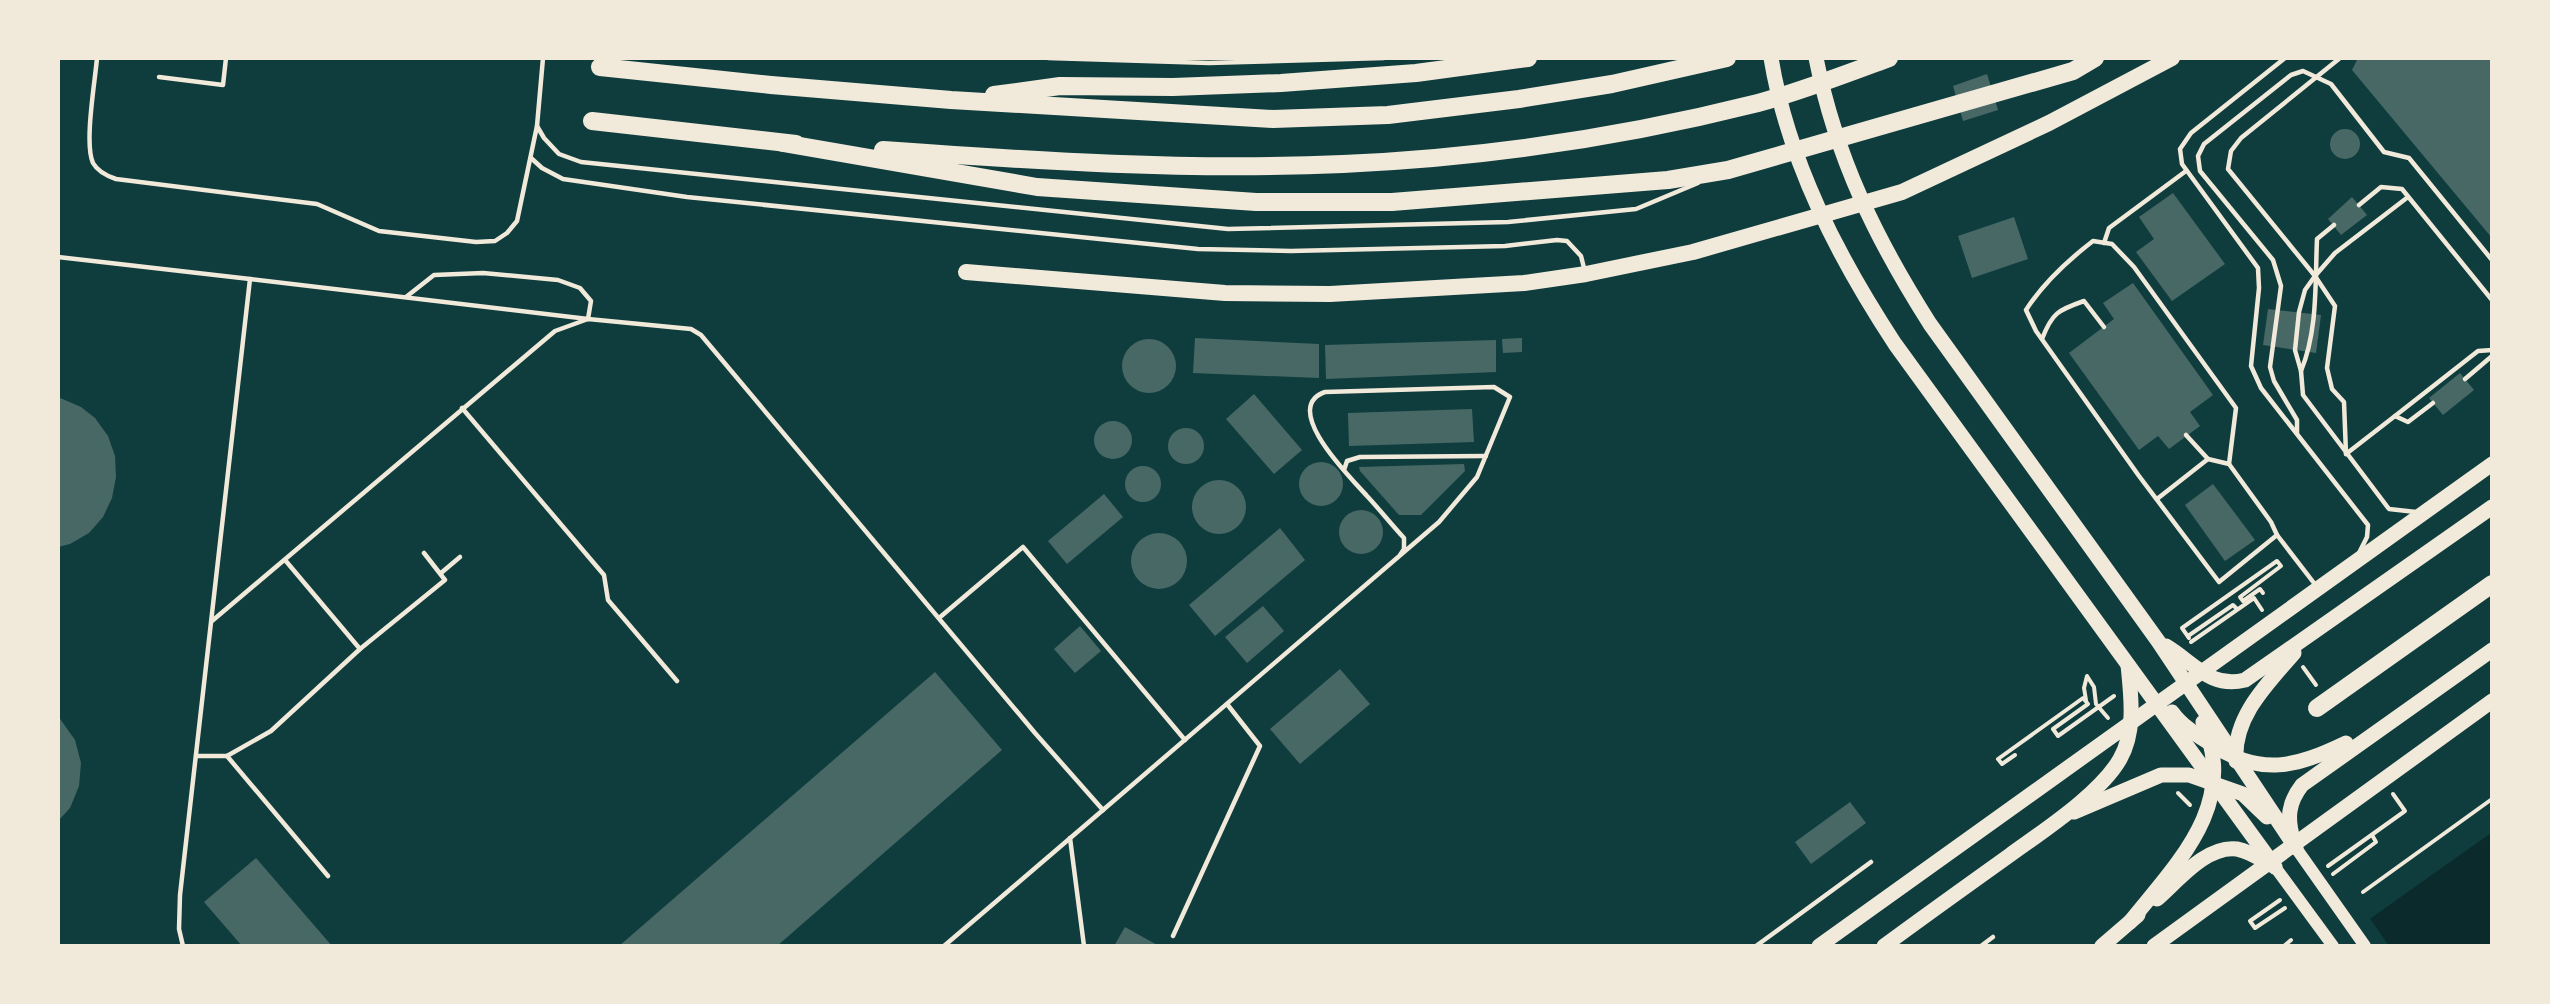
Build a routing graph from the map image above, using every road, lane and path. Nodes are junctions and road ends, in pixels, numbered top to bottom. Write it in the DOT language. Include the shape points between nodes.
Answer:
graph roads {
  1 [pos="97,58"];
  2 [pos="226,58"];
  3 [pos="543,58"];
  4 [pos="1048,58"];
  5 [pos="1384,58"];
  6 [pos="1480,58"];
  7 [pos="1528,58"];
  8 [pos="1727,58"];
  9 [pos="1770,58"];
  10 [pos="1816,58"];
  11 [pos="1888,58"];
  12 [pos="2095,58"];
  13 [pos="2172,58"];
  14 [pos="2285,58"];
  15 [pos="2340,58"];
  16 [pos="1508,62"];
  17 [pos="600,67"];
  18 [pos="2318,76"];
  19 [pos="159,77"];
  20 [pos="951,100"];
  21 [pos="592,121"];
  22 [pos="537,126"];
  23 [pos="783,143"];
  24 [pos="531,158"];
  25 [pos="1728,170"];
  26 [pos="2186,171"];
  27 [pos="2408,196"];
  28 [pos="2359,205"];
  29 [pos="2334,225"];
  30 [pos="2104,243"];
  31 [pos="58,257"];
  32 [pos="2492,260"];
  33 [pos="966,272"];
  34 [pos="1586,274"];
  35 [pos="2315,276"];
  36 [pos="250,279"];
  37 [pos="406,297"];
  38 [pos="2492,300"];
  39 [pos="588,319"];
  40 [pos="2104,327"];
  41 [pos="2042,339"];
  42 [pos="2492,350"];
  43 [pos="2492,356"];
  44 [pos="2301,371"];
  45 [pos="2465,379"];
  46 [pos="2433,404"];
  47 [pos="462,408"];
  48 [pos="2395,416"];
  49 [pos="2296,433"];
  50 [pos="2186,435"];
  51 [pos="2346,454"];
  52 [pos="1486,456"];
  53 [pos="2208,459"];
  54 [pos="2229,464"];
  55 [pos="2492,464"];
  56 [pos="1344,470"];
  57 [pos="2157,499"];
  58 [pos="2492,507"];
  59 [pos="2426,511"];
  60 [pos="2277,535"];
  61 [pos="424,553"];
  62 [pos="1400,555"];
  63 [pos="460,557"];
  64 [pos="285,560"];
  65 [pos="2356,561"];
  66 [pos="441,573"];
  67 [pos="2492,584"];
  68 [pos="2318,588"];
  69 [pos="2263,593"];
  70 [pos="2237,609"];
  71 [pos="939,618"];
  72 [pos="212,621"];
  73 [pos="2189,624"];
  74 [pos="2187,636"];
  75 [pos="2308,638"];
  76 [pos="2158,641"];
  77 [pos="360,649"];
  78 [pos="2492,650"];
  79 [pos="2128,665"];
  80 [pos="677,681"];
  81 [pos="2492,701"];
  82 [pos="1227,704"];
  83 [pos="2317,708"];
  84 [pos="2377,731"];
  85 [pos="2058,736"];
  86 [pos="1185,740"];
  87 [pos="2212,745"];
  88 [pos="2015,755"];
  89 [pos="196,756"];
  90 [pos="227,756"];
  91 [pos="2236,758"];
  92 [pos="2213,782"];
  93 [pos="2243,794"];
  94 [pos="2492,799"];
  95 [pos="1103,810"];
  96 [pos="2405,811"];
  97 [pos="2066,815"];
  98 [pos="2372,835"];
  99 [pos="1070,838"];
  100 [pos="2296,848"];
  101 [pos="1871,862"];
  102 [pos="2275,867"];
  103 [pos="2324,869"];
  104 [pos="2332,874"];
  105 [pos="328,876"];
  106 [pos="2363,892"];
  107 [pos="2285,896"];
  108 [pos="2285,908"];
  109 [pos="2130,922"];
  110 [pos="1173,936"];
  111 [pos="1992,937"];
  112 [pos="2291,940"];
  113 [pos="183,945"];
  114 [pos="944,945"];
  115 [pos="1084,945"];
  116 [pos="1756,945"];
  117 [pos="1819,945"];
  118 [pos="1884,945"];
  119 [pos="1981,945"];
  120 [pos="2102,945"];
  121 [pos="2154,945"];
  122 [pos="2284,945"];
  123 [pos="2333,945"];
  124 [pos="2365,945"];
  1 -- 24 [label="lane" via="89,150 103,174 116,179 317,204 380,231 476,242 495,241 517,221"];
  2 -- 19 [label="lane" via="223,85"];
  3 -- 22 [label="lane"];
  4 -- 5 [label="lane" via="1209,63"];
  6 -- 16 [label="lane"];
  7 -- 16 [label="highway"];
  8 -- 20 [label="highway" via="1568,92 1388,115 1273,119"];
  9 -- 79 [label="main road" via="1810,188 1870,306"];
  10 -- 76 [label="main road" via="1844,161 1864,209 1906,287"];
  11 -- 23 [label="highway" via="1760,102 1669,123 1558,142 1344,164 1102,164"];
  12 -- 25 [label="highway" via="2073,71"];
  13 -- 34 [label="highway" via="2049,123 1902,192 1692,252"];
  14 -- 26 [label="lane" via="2191,134 2180,149"];
  15 -- 18 [label="lane"];
  16 -- 20 [label="highway" via="1281,83 1060,86"];
  17 -- 20 [label="highway"];
  18 -- 32 [label="lane" via="2331,84 2384,152 2409,158"];
  18 -- 35 [label="lane" via="2241,138 2231,151 2228,169"];
  18 -- 49 [label="lane" via="2303,71 2291,75 2204,144 2198,156 2200,171 2272,260 2281,286 2270,367 2297,420"];
  21 -- 23 [label="highway"];
  22 -- 24 [label="lane"];
  22 -- 25 [label="lane" via="559,154 581,162 1228,229 1508,222 1636,209"];
  23 -- 25 [label="highway" via="1037,187 1256,202 1392,202 1668,180"];
  24 -- 34 [label="lane" via="563,179 687,197 1198,249 1291,251 1567,241 1581,256"];
  26 -- 30 [label="lane" via="2109,228"];
  26 -- 49 [label="lane" via="2258,268 2251,366 2261,388"];
  27 -- 28 [label="lane" via="2402,189 2381,187"];
  27 -- 35 [label="lane" via="2335,253"];
  27 -- 38 [label="lane"];
  29 -- 35 [label="lane" via="2317,239"];
  30 -- 41 [label="lane" via="2093,242 2038,291 2026,310"];
  30 -- 54 [label="lane" via="2112,244 2134,267 2236,408"];
  31 -- 36 [label="lane"];
  33 -- 34 [label="highway" via="1225,293 1330,294 1524,283"];
  35 -- 44 [label="lane" via="2309,352"];
  35 -- 44 [label="lane" via="2305,290 2299,312 2295,350"];
  35 -- 51 [label="lane" via="2336,306 2327,368 2332,389 2344,402"];
  36 -- 37 [label="lane"];
  36 -- 72 [label="lane"];
  37 -- 39 [label="lane"];
  37 -- 39 [label="lane" via="434,275 483,273 558,280 580,288 591,301"];
  39 -- 47 [label="lane" via="555,331"];
  39 -- 71 [label="lane" via="680,327 701,335"];
  40 -- 41 [label="lane" via="2084,301 2049,320"];
  41 -- 57 [label="lane"];
  42 -- 48 [label="lane" via="2478,351"];
  43 -- 45 [label="lane"];
  44 -- 51 [label="lane" via="2303,395"];
  46 -- 48 [label="lane" via="2408,422"];
  47 -- 64 [label="lane"];
  47 -- 80 [label="lane" via="604,575 609,600"];
  48 -- 51 [label="lane"];
  49 -- 65 [label="lane" via="2368,525"];
  50 -- 53 [label="lane"];
  51 -- 59 [label="lane" via="2389,509"];
  52 -- 56 [label="lane" via="1360,457 1347,461"];
  52 -- 56 [label="lane" via="1510,397 1494,387 1317,394 1310,409 1312,424 1326,450"];
  52 -- 62 [label="lane" via="1477,477 1439,522"];
  53 -- 54 [label="lane"];
  53 -- 57 [label="lane"];
  54 -- 60 [label="lane"];
  55 -- 59 [label="main road"];
  56 -- 62 [label="lane" via="1404,538"];
  57 -- 60 [label="lane" via="2219,582"];
  58 -- 75 [label="main road"];
  59 -- 65 [label="main road"];
  60 -- 68 [label="lane"];
  61 -- 66 [label="lane"];
  62 -- 82 [label="lane"];
  63 -- 66 [label="lane"];
  64 -- 72 [label="lane"];
  64 -- 77 [label="lane"];
  65 -- 68 [label="main road"];
  66 -- 77 [label="lane" via="445,580"];
  67 -- 83 [label="highway"];
  68 -- 117 [label="main road"];
  69 -- 73 [label="path" via="2260,589 2243,601 2240,597 2281,566 2277,561"];
  70 -- 74 [label="path" via="2233,604"];
  71 -- 86 [label="lane" via="1023,547"];
  71 -- 95 [label="lane"];
  72 -- 89 [label="lane"];
  75 -- 76 [label="main road" via="2245,680 2234,683 2211,678"];
  75 -- 91 [label="main road" via="2251,706 2239,729"];
  76 -- 87 [label="main road" via="2164,662 2203,722"];
  76 -- 91 [label="main road"];
  77 -- 90 [label="lane" via="271,731"];
  78 -- 84 [label="main road"];
  79 -- 87 [label="main road" via="2147,680 2176,718"];
  79 -- 92 [label="main road"];
  79 -- 97 [label="main road" via="2132,706 2128,741 2107,776"];
  81 -- 121 [label="main road"];
  82 -- 86 [label="lane"];
  82 -- 110 [label="lane" via="1260,746"];
  84 -- 91 [label="main road" via="2297,764 2262,764"];
  84 -- 100 [label="main road" via="2314,775 2293,797 2289,825"];
  85 -- 88 [label="path" via="2053,729 2088,704 2083,698 1998,759 2002,764"];
  86 -- 95 [label="lane"];
  87 -- 91 [label="main road"];
  87 -- 92 [label="main road"];
  89 -- 90 [label="lane"];
  89 -- 113 [label="lane" via="180,895 178,929"];
  90 -- 105 [label="lane"];
  91 -- 93 [label="main road"];
  91 -- 100 [label="main road"];
  92 -- 93 [label="main road"];
  92 -- 97 [label="main road" via="2190,775 2161,775"];
  92 -- 102 [label="main road"];
  92 -- 109 [label="main road" via="2211,803 2200,831"];
  93 -- 100 [label="main road"];
  93 -- 102 [label="main road" via="2252,826"];
  94 -- 106 [label="path"];
  95 -- 99 [label="lane"];
  96 -- 98 [label="path"];
  97 -- 118 [label="main road"];
  98 -- 103 [label="path"];
  98 -- 104 [label="path" via="2376,842"];
  99 -- 114 [label="lane"];
  99 -- 115 [label="lane"];
  100 -- 124 [label="main road"];
  101 -- 116 [label="lane"];
  102 -- 109 [label="main road" via="2238,849 2214,853"];
  102 -- 123 [label="main road"];
  107 -- 108 [label="path" via="2250,921 2255,928"];
  109 -- 120 [label="main road"];
  111 -- 119 [label="lane"];
  112 -- 122 [label="path"];
}
